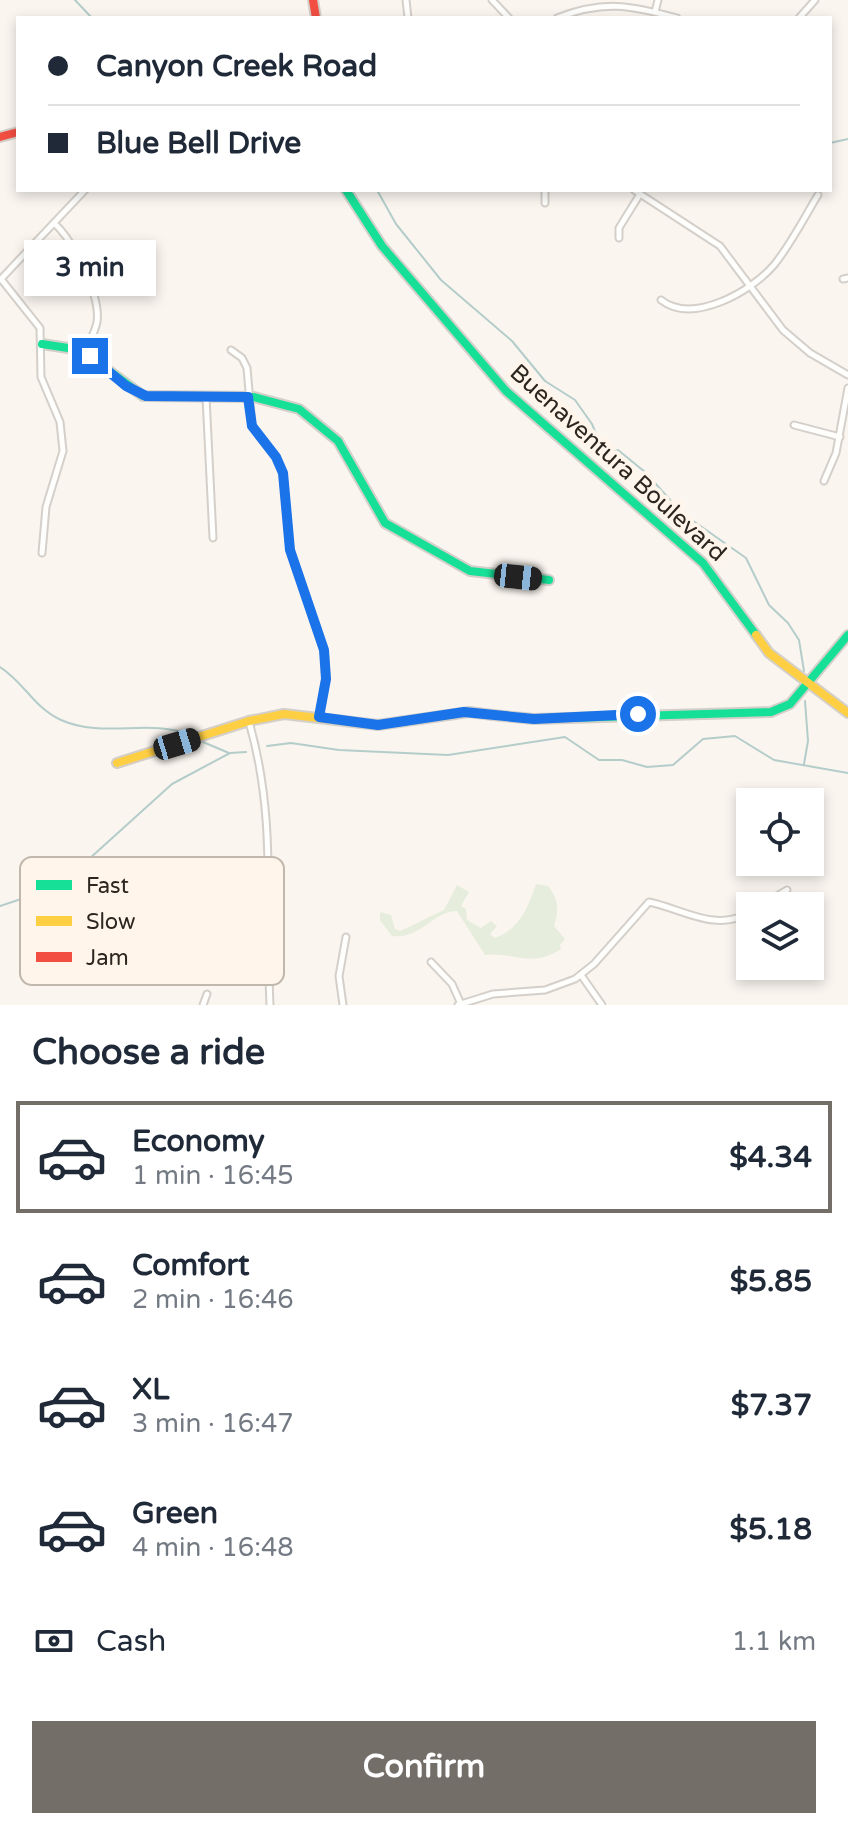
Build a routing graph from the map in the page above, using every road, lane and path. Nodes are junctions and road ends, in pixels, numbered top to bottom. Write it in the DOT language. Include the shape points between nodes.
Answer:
graph roads {
  1 [pos="492,0"];
  2 [pos="658,0"];
  3 [pos="815,0"];
  4 [pos="595,1"];
  5 [pos="655,12"];
  6 [pos="507,16"];
  7 [pos="561,16"];
  8 [pos="670,16"];
  9 [pos="801,16"];
  10 [pos="83,192"];
  11 [pos="347,192"];
  12 [pos="545,192"];
  13 [pos="637,192"];
  14 [pos="640,194"];
  15 [pos="818,195"];
  16 [pos="545,203"];
  17 [pos="54,223"];
  18 [pos="619,238"];
  19 [pos="1,279"];
  20 [pos="749,285"];
  21 [pos="661,300"];
  22 [pos="42,344"];
  23 [pos="231,350"];
  24 [pos="84,352"];
  25 [pos="848,375"];
  26 [pos="848,388"];
  27 [pos="206,397"];
  28 [pos="248,397"];
  29 [pos="794,425"];
  30 [pos="840,437"];
  31 [pos="824,481"];
  32 [pos="213,538"];
  33 [pos="42,553"];
  34 [pos="549,580"];
  35 [pos="848,635"];
  36 [pos="807,684"];
  37 [pos="848,713"];
  38 [pos="319,717"];
  39 [pos="249,721"];
  40 [pos="117,763"];
  41 [pos="269,857"];
  42 [pos="787,890"];
  43 [pos="784,892"];
  44 [pos="736,918"];
  45 [pos="346,937"];
  46 [pos="431,962"];
  47 [pos="581,975"];
  48 [pos="270,985"];
  49 [pos="207,994"];
  50 [pos="459,1004"];
  51 [pos="203,1005"];
  52 [pos="270,1005"];
  53 [pos="343,1005"];
  54 [pos="602,1005"];
  1 -- 6 [label="street"];
  2 -- 5 [label="street"];
  3 -- 9 [label="street"];
  4 -- 5 [label="street"];
  4 -- 7 [label="street"];
  5 -- 8 [label="street"];
  10 -- 17 [label="street"];
  11 -- 36 [label="street, Buenaventura Boulevard" via="382,246 506,391 703,563 762,645"];
  12 -- 16 [label="street"];
  13 -- 14 [label="street"];
  14 -- 18 [label="street" via="619,228"];
  14 -- 20 [label="street" via="717,243"];
  15 -- 20 [label="street" via="776,262"];
  17 -- 19 [label="street"];
  17 -- 24 [label="street" via="72,244 97,308 97,325"];
  19 -- 22 [label="street" via="35,318"];
  20 -- 21 [label="street" via="703,306 675,308"];
  20 -- 25 [label="street" via="797,343"];
  22 -- 24 [label="street"];
  22 -- 33 [label="street" via="41,377 59,418 63,451 46,507"];
  23 -- 28 [label="street" via="247,368"];
  24 -- 27 [label="street" via="140,395"];
  26 -- 30 [label="street"];
  27 -- 28 [label="street"];
  27 -- 32 [label="street"];
  28 -- 34 [label="street" via="295,407 326,428 389,525 470,571"];
  28 -- 38 [label="street" via="252,426 283,473 290,550 324,650 326,679"];
  29 -- 30 [label="street"];
  30 -- 31 [label="street"];
  35 -- 36 [label="street"];
  36 -- 37 [label="street, Buenaventura Boulevard"];
  36 -- 38 [label="street" via="785,708 768,713 534,719 469,712 378,725"];
  38 -- 39 [label="street" via="284,714"];
  39 -- 40 [label="street"];
  39 -- 41 [label="street" via="265,785"];
  42 -- 43 [label="street"];
  44 -- 47 [label="street" via="684,916 645,904"];
  45 -- 53 [label="street" via="339,976"];
  46 -- 50 [label="street" via="452,984"];
  47 -- 50 [label="street" via="553,988 493,994"];
  47 -- 54 [label="street"];
  48 -- 52 [label="street"];
  49 -- 51 [label="street"];
}
